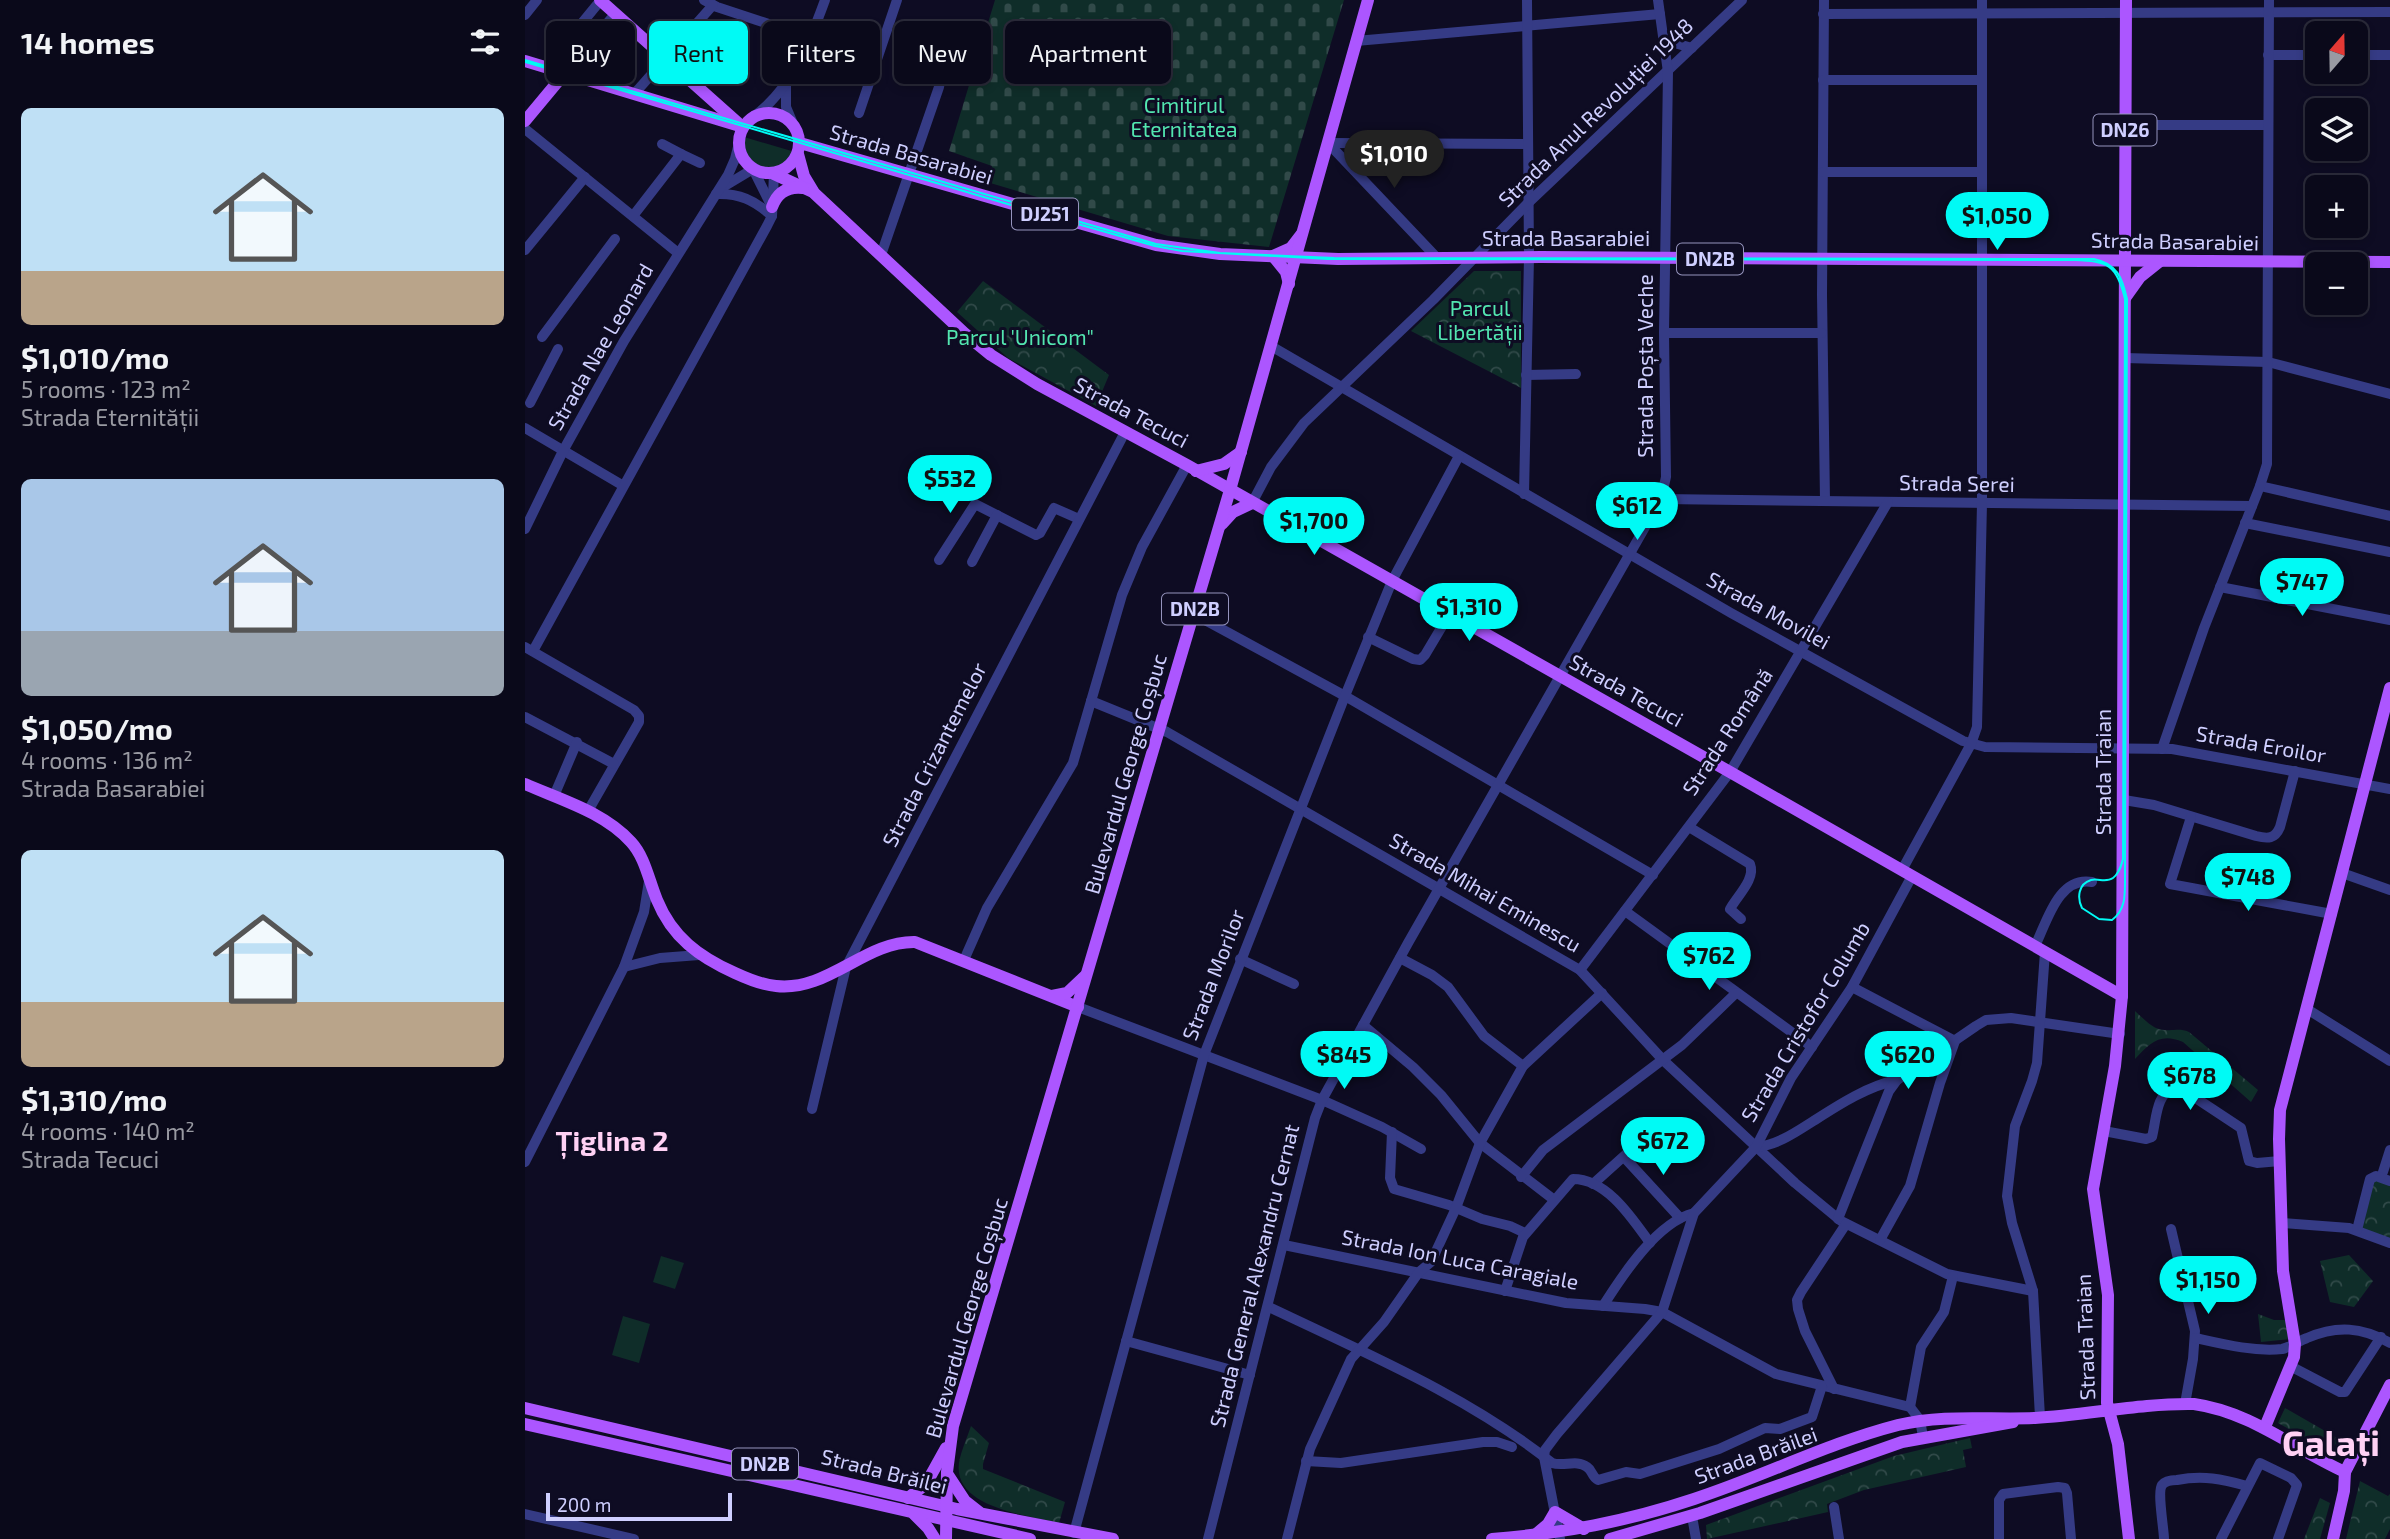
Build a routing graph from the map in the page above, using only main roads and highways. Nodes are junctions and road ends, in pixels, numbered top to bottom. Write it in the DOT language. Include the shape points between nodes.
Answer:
graph roads {
  1 [pos="600,0"];
  2 [pos="1368,0"];
  3 [pos="2126,6"];
  4 [pos="525,61"];
  5 [pos="546,67"];
  6 [pos="556,84"];
  7 [pos="604,84"];
  8 [pos="525,121"];
  9 [pos="743,127"];
  10 [pos="799,148"];
  11 [pos="774,174"];
  12 [pos="813,192"];
  13 [pos="772,211"];
  14 [pos="1303,232"];
  15 [pos="1273,256"];
  16 [pos="1296,257"];
  17 [pos="1317,258"];
  18 [pos="2124,260"];
  19 [pos="2160,261"];
  20 [pos="2390,262"];
  21 [pos="1289,284"];
  22 [pos="2125,299"];
  23 [pos="1241,452"];
  24 [pos="1192,468"];
  25 [pos="1230,490"];
  26 [pos="1252,503"];
  27 [pos="1219,527"];
  28 [pos="2390,688"];
  29 [pos="525,783"];
  30 [pos="1087,973"];
  31 [pos="1051,996"];
  32 [pos="2122,996"];
  33 [pos="1077,1007"];
  34 [pos="1069,1032"];
  35 [pos="2390,1385"];
  36 [pos="525,1408"];
  37 [pos="2132,1409"];
  38 [pos="2108,1411"];
  39 [pos="2037,1417"];
  40 [pos="525,1424"];
  41 [pos="2265,1427"];
  42 [pos="951,1434"];
  43 [pos="2117,1444"];
  44 [pos="947,1472"];
  45 [pos="2345,1472"];
  46 [pos="908,1498"];
  47 [pos="913,1514"];
  48 [pos="947,1514"];
  49 [pos="988,1523"];
  50 [pos="1584,1529"];
  51 [pos="1535,1535"];
  52 [pos="1559,1536"];
  53 [pos="935,1539"];
  54 [pos="946,1539"];
  55 [pos="970,1539"];
  56 [pos="1030,1539"];
  57 [pos="1113,1539"];
  58 [pos="1492,1539"];
  59 [pos="1609,1539"];
  60 [pos="2129,1539"];
  61 [pos="2333,1539"];
  1 -- 9 [label="main road"];
  2 -- 14 [label="main road, Bulevardul George Coșbuc"];
  3 -- 18 [label="main road, Strada Traian / DN26"];
  4 -- 5 [label="main road"];
  6 -- 8 [label="main road"];
  7 -- 9 [label="main road"];
  9 -- 10 [label="main road" via="762,114 780,115 794,126"];
  9 -- 11 [label="main road" via="742,158 753,169"];
  10 -- 11 [label="main road" via="789,167"];
  10 -- 12 [label="main road, Strada Tecuci" via="804,176"];
  10 -- 15 [label="main road, Strada Basarabiei / DJ251" via="1156,245"];
  11 -- 12 [label="main road, Strada Tecuci"];
  12 -- 13 [label="main road" via="799,187 785,190"];
  12 -- 24 [label="main road, Strada Tecuci" via="991,355"];
  14 -- 15 [label="main road" via="1291,248"];
  14 -- 16 [label="main road, Bulevardul George Coșbuc"];
  14 -- 17 [label="main road" via="1308,249"];
  15 -- 16 [label="main road, Strada Basarabiei / DJ251"];
  15 -- 21 [label="main road"];
  16 -- 17 [label="main road, Strada Basarabiei / DN2B"];
  16 -- 21 [label="main road, Bulevardul George Coșbuc / DN2B"];
  17 -- 18 [label="main road, Strada Basarabiei / DN2B"];
  18 -- 19 [label="main road, Strada Basarabiei / DN2B"];
  18 -- 22 [label="main road, Strada Traian"];
  19 -- 20 [label="main road, Strada Basarabiei / DN2B"];
  19 -- 22 [label="main road" via="2140,277"];
  21 -- 23 [label="main road, Bulevardul George Coșbuc / DN2B"];
  22 -- 32 [label="main road, Strada Traian"];
  23 -- 24 [label="main road" via="1224,464"];
  23 -- 25 [label="main road, Bulevardul George Coșbuc / DN2B"];
  24 -- 25 [label="main road, Strada Tecuci"];
  25 -- 26 [label="main road, Strada Tecuci"];
  25 -- 27 [label="main road, Bulevardul George Coșbuc / DN2B"];
  26 -- 27 [label="main road" via="1233,512"];
  26 -- 32 [label="main road, Strada Tecuci"];
  27 -- 30 [label="main road, Bulevardul George Coșbuc / DN2B"];
  28 -- 41 [label="main road" via="2280,1110 2283,1271 2295,1344 2291,1367"];
  29 -- 31 [label="main road" via="605,820 632,843 667,922 680,939 746,978 775,986 806,985 891,945 907,942 924,944"];
  30 -- 31 [label="main road" via="1067,993"];
  30 -- 33 [label="main road, Bulevardul George Coșbuc / DN2B"];
  31 -- 33 [label="main road"];
  31 -- 34 [label="main road" via="1065,1014"];
  32 -- 38 [label="main road, Strada Traian" via="2120,1034 2093,1189 2108,1295"];
  33 -- 34 [label="main road, Bulevardul George Coșbuc / DN2B"];
  34 -- 42 [label="main road, Bulevardul George Coșbuc / DN2B"];
  35 -- 45 [label="main road"];
  36 -- 46 [label="main road, Strada Brăilei / DN2B"];
  37 -- 38 [label="main road, Strada Brăilei"];
  37 -- 41 [label="main road, Strada Brăilei" via="2185,1404 2217,1409"];
  37 -- 43 [label="main road"];
  38 -- 39 [label="main road, Strada Brăilei"];
  38 -- 43 [label="main road, Strada Traian"];
  39 -- 50 [label="main road, Strada Brăilei" via="1920,1420 1696,1499"];
  39 -- 59 [label="main road, Strada Brăilei" via="1881,1448 1692,1516"];
  40 -- 47 [label="main road, Strada Brăilei / DN2B"];
  41 -- 45 [label="main road, Strada Brăilei"];
  42 -- 44 [label="main road, Bulevardul George Coșbuc / DN2B"];
  42 -- 46 [label="main road, DN2B" via="926,1483"];
  43 -- 60 [label="main road, Strada Traian"];
  44 -- 48 [label="main road, Bulevardul George Coșbuc / DN2B"];
  44 -- 49 [label="main road" via="965,1502"];
  45 -- 61 [label="main road"];
  46 -- 48 [label="main road, Strada Brăilei / DN2B"];
  47 -- 48 [label="main road, Strada Brăilei / DN2B"];
  47 -- 53 [label="main road"];
  48 -- 49 [label="main road, Strada Brăilei"];
  48 -- 54 [label="main road, Bulevardul George Coșbuc"];
  49 -- 55 [label="main road"];
  49 -- 56 [label="main road, Strada Brăilei"];
  49 -- 57 [label="main road, Strada Brăilei"];
  50 -- 51 [label="main road" via="1555,1512"];
  50 -- 52 [label="main road, Strada Brăilei"];
  51 -- 52 [label="main road, Strada Brăilei"];
  51 -- 58 [label="main road, Strada Brăilei"];
}
